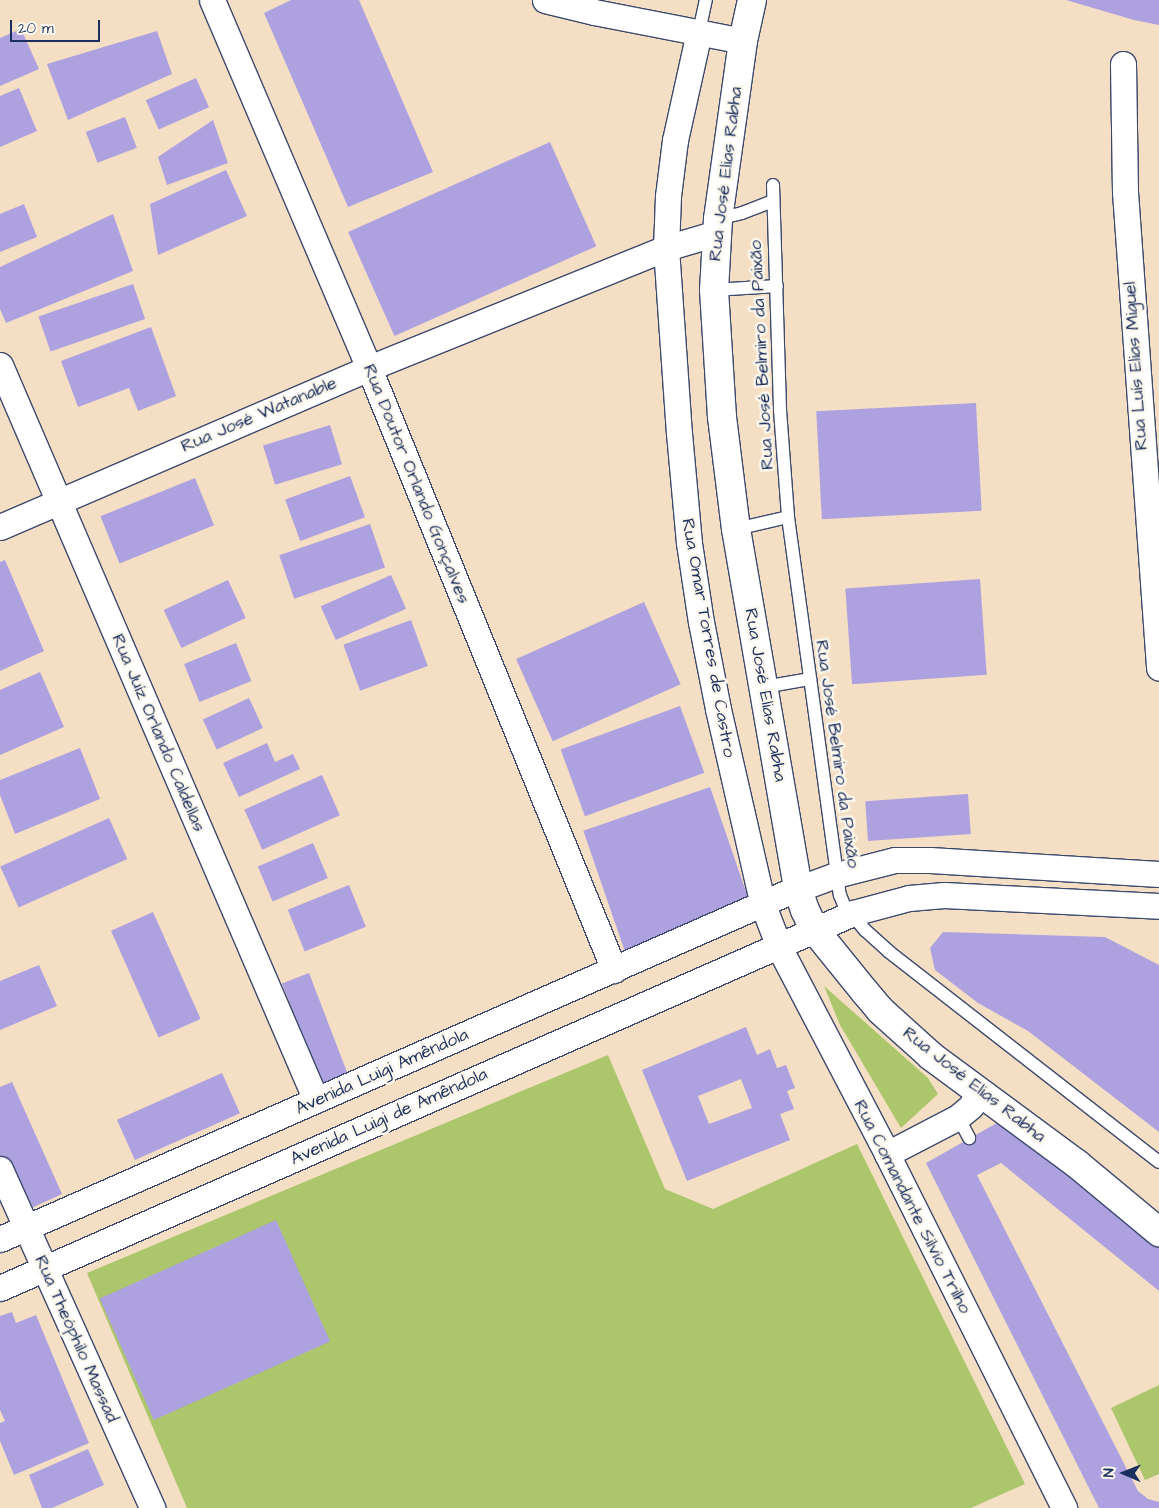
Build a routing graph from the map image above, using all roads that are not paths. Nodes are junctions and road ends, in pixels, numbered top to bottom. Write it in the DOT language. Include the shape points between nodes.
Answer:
graph roads {
  1 [pos="212,0"];
  2 [pos="545,0"];
  3 [pos="706,0"];
  4 [pos="752,0"];
  5 [pos="699,32"];
  6 [pos="743,41"];
  7 [pos="1123,64"];
  8 [pos="773,184"];
  9 [pos="773,201"];
  10 [pos="717,226"];
  11 [pos="666,248"];
  12 [pos="777,286"];
  13 [pos="714,290"];
  14 [pos="0,365"];
  15 [pos="369,368"];
  16 [pos="58,501"];
  17 [pos="788,517"];
  18 [pos="0,527"];
  19 [pos="736,529"];
  20 [pos="1159,668"];
  21 [pos="810,679"];
  22 [pos="764,687"];
  23 [pos="841,873"];
  24 [pos="1159,874"];
  25 [pos="798,889"];
  26 [pos="763,905"];
  27 [pos="1153,910"];
  28 [pos="859,911"];
  29 [pos="814,928"];
  30 [pos="778,947"];
  31 [pos="614,970"];
  32 [pos="980,1091"];
  33 [pos="316,1100"];
  34 [pos="958,1117"];
  35 [pos="969,1138"];
  36 [pos="887,1154"];
  37 [pos="1159,1162"];
  38 [pos="0,1169"];
  39 [pos="26,1228"];
  40 [pos="1159,1232"];
  41 [pos="0,1239"];
  42 [pos="44,1268"];
  43 [pos="0,1288"];
  44 [pos="152,1508"];
  45 [pos="1064,1508"];
  1 -- 15 [label="street, Rua Doutor Orlando Gonçalves"];
  2 -- 5 [label="street"];
  3 -- 5 [label="lane"];
  4 -- 6 [label="street, Rua José Elias Rabha"];
  5 -- 6 [label="street"];
  5 -- 11 [label="street, Rua Omar Torres de Castro" via="675,140"];
  6 -- 10 [label="street, Rua José Elias Rabha"];
  7 -- 20 [label="street, Rua Luís Elias Miguel" via="1124,192"];
  8 -- 9 [label="lane, Rua José Belmiro da Paixão"];
  9 -- 10 [label="lane"];
  9 -- 12 [label="lane, Rua José Belmiro da Paixão"];
  10 -- 11 [label="street, Rua José Watanable"];
  10 -- 13 [label="street, Rua José Elias Rabha"];
  11 -- 15 [label="street, Rua José Watanable"];
  11 -- 26 [label="street, Rua Omar Torres de Castro" via="689,543 718,710"];
  12 -- 13 [label="lane"];
  12 -- 17 [label="lane, Rua José Belmiro da Paixão" via="780,410"];
  13 -- 19 [label="street, Rua José Elias Rabha" via="722,417"];
  14 -- 16 [label="street, Rua Juíz Orlando Caldellas"];
  15 -- 16 [label="street, Rua José Watanable"];
  15 -- 31 [label="street, Rua Doutor Orlando Gonçalves"];
  16 -- 18 [label="street, Rua José Watanable"];
  16 -- 33 [label="street, Rua Juíz Orlando Caldellas"];
  17 -- 19 [label="lane"];
  17 -- 21 [label="lane, Rua José Belmiro da Paixão"];
  19 -- 22 [label="street, Rua José Elias Rabha"];
  21 -- 22 [label="lane"];
  21 -- 23 [label="lane, Rua José Belmiro da Paixão"];
  22 -- 25 [label="street, Rua José Elias Rabha"];
  23 -- 24 [label="street, Avenida Luigi Amêndola" via="895,860 930,860"];
  23 -- 25 [label="street, Avenida Luigi Amêndola"];
  23 -- 28 [label="lane, Rua José Belmiro da Paixão" via="840,895"];
  25 -- 26 [label="street, Avenida Luigi Amêndola"];
  25 -- 29 [label="street, Rua José Elias Rabha"];
  26 -- 30 [label="street, Rua Comandante Silvio Trilho"];
  26 -- 31 [label="street, Avenida Luigi Amêndola"];
  27 -- 28 [label="street, Avenida Luigi de Amêndola" via="944,895 909,898"];
  28 -- 29 [label="street, Avenida Luigi de Amêndola"];
  28 -- 37 [label="lane, Rua José Belmiro da Paixão" via="865,930 888,950"];
  29 -- 30 [label="street, Avenida Luigi de Amêndola"];
  29 -- 32 [label="street, Rua José Elias Rabha" via="880,1010 931,1056"];
  30 -- 36 [label="street, Rua Comandante Silvio Trilho"];
  30 -- 42 [label="street, Avenida Luigi de Amêndola"];
  31 -- 33 [label="street, Avenida Luigi Amêndola"];
  32 -- 34 [label="street" via="971,1106"];
  32 -- 40 [label="street, Rua José Elias Rabha" via="1077,1164"];
  33 -- 39 [label="street, Avenida Luigi Amêndola"];
  34 -- 35 [label="lane"];
  34 -- 36 [label="street"];
  36 -- 45 [label="street, Rua Comandante Silvio Trilho"];
  38 -- 39 [label="street, Rua Theóphilo Massad"];
  39 -- 41 [label="street, Avenida Luigi Amêndola"];
  39 -- 42 [label="street, Rua Theóphilo Massad"];
  42 -- 43 [label="street, Avenida Luigi de Amêndola"];
  42 -- 44 [label="street, Rua Theóphilo Massad"];
}
